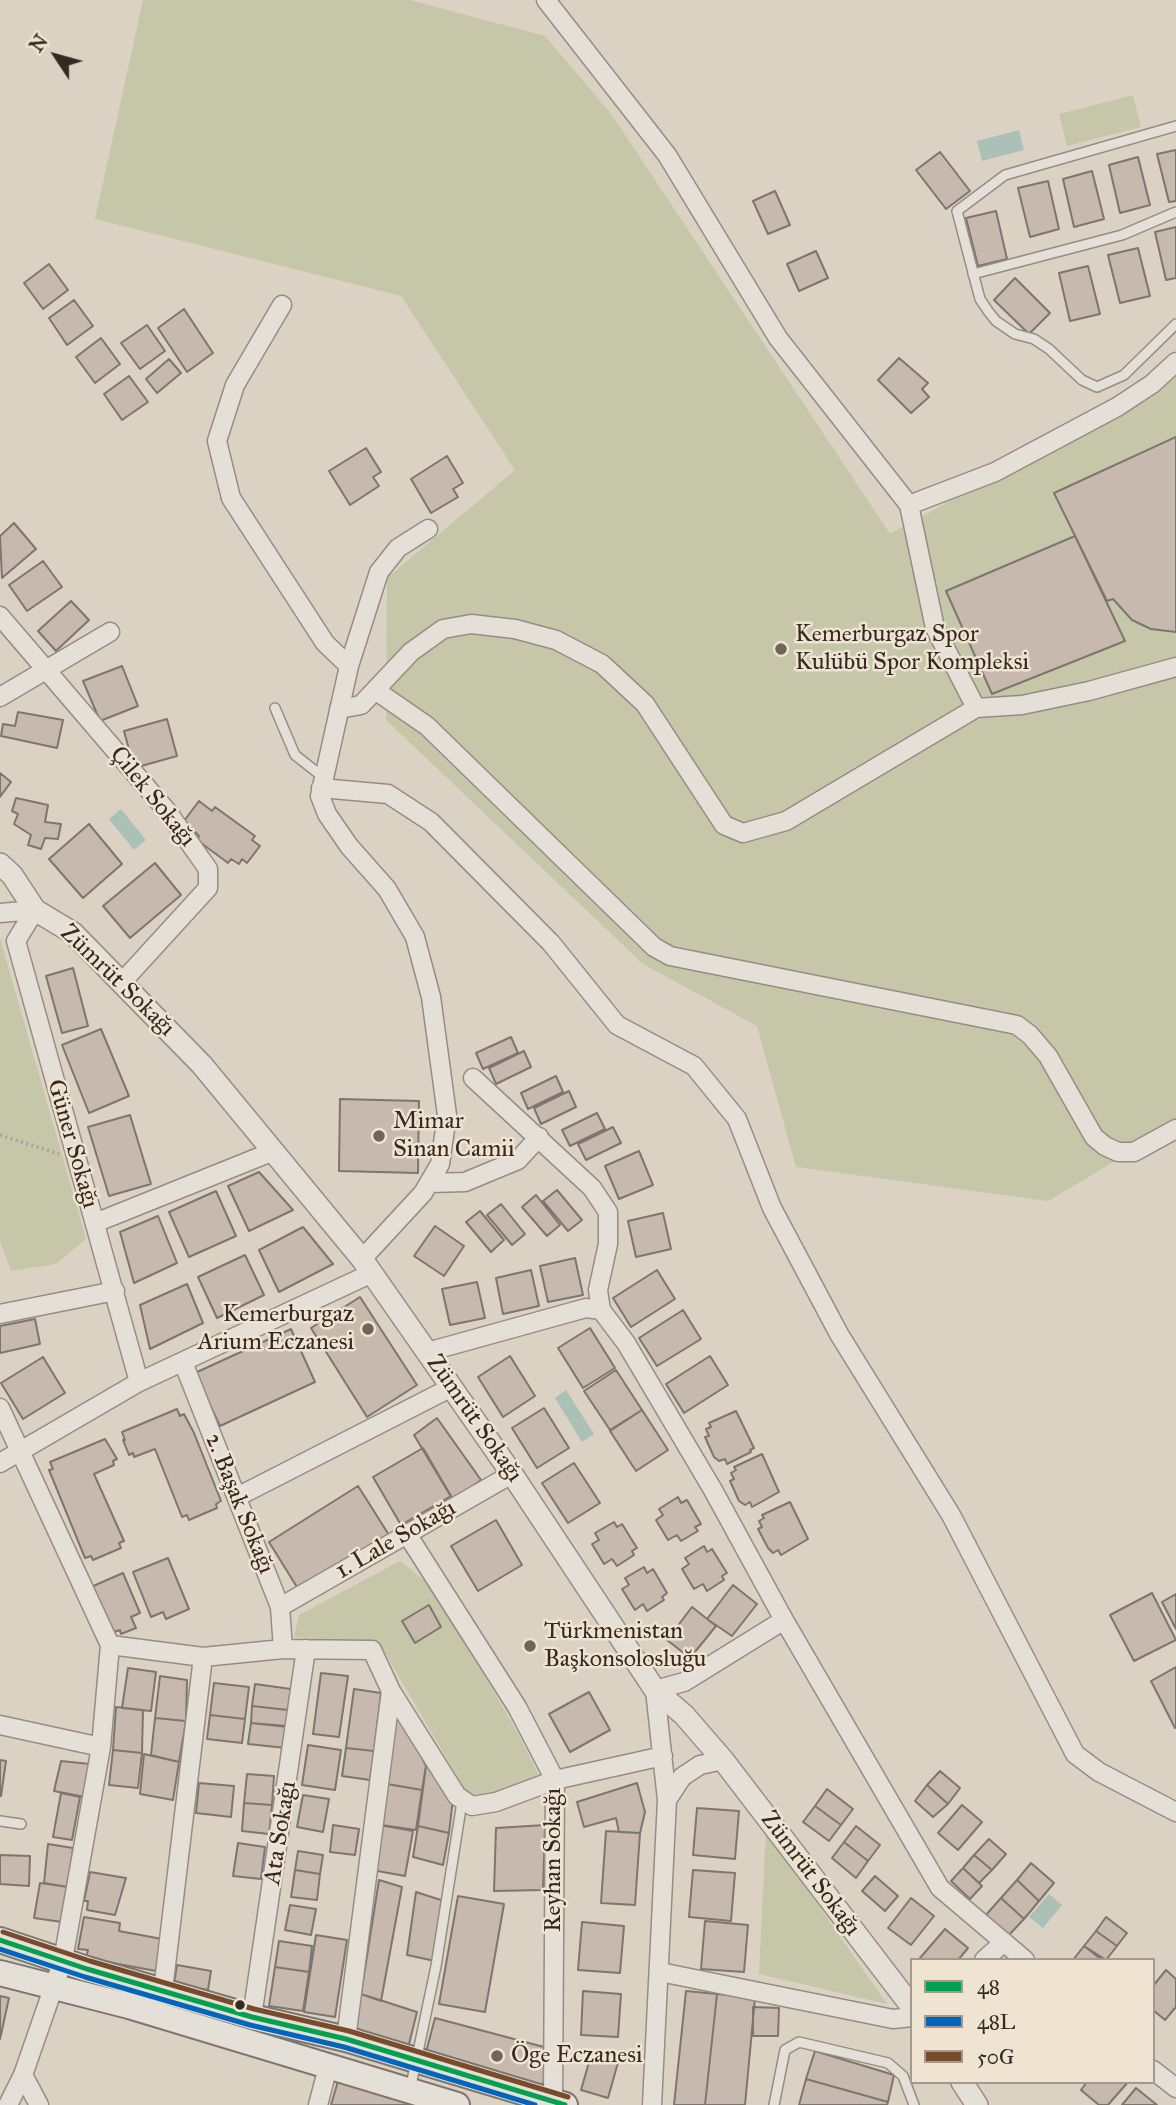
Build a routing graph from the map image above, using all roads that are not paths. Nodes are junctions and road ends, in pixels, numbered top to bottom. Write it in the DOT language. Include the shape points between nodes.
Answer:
graph roads {
  1 [pos="546,0"];
  2 [pos="1176,126"];
  3 [pos="1176,212"];
  4 [pos="973,274"];
  5 [pos="282,305"];
  6 [pos="1176,324"];
  7 [pos="1176,362"];
  8 [pos="909,505"];
  9 [pos="428,530"];
  10 [pos="0,615"];
  11 [pos="110,632"];
  12 [pos="349,666"];
  13 [pos="1176,667"];
  14 [pos="47,670"];
  15 [pos="375,691"];
  16 [pos="0,697"];
  17 [pos="275,708"];
  18 [pos="976,708"];
  19 [pos="339,709"];
  20 [pos="322,782"];
  21 [pos="0,864"];
  22 [pos="35,910"];
  23 [pos="0,913"];
  24 [pos="0,918"];
  25 [pos="16,941"];
  26 [pos="123,981"];
  27 [pos="473,1078"];
  28 [pos="1176,1129"];
  29 [pos="539,1137"];
  30 [pos="274,1151"];
  31 [pos="429,1183"];
  32 [pos="94,1223"];
  33 [pos="367,1266"];
  34 [pos="115,1291"];
  35 [pos="601,1310"];
  36 [pos="0,1314"];
  37 [pos="427,1352"];
  38 [pos="183,1362"];
  39 [pos="139,1382"];
  40 [pos="452,1387"];
  41 [pos="0,1408"];
  42 [pos="19,1454"];
  43 [pos="0,1462"];
  44 [pos="512,1474"];
  45 [pos="236,1497"];
  46 [pos="407,1534"];
  47 [pos="280,1607"];
  48 [pos="784,1620"];
  49 [pos="110,1645"];
  50 [pos="282,1649"];
  51 [pos="306,1649"];
  52 [pos="204,1657"];
  53 [pos="655,1690"];
  54 [pos="391,1691"];
  55 [pos="0,1725"];
  56 [pos="101,1747"];
  57 [pos="663,1756"];
  58 [pos="723,1760"];
  59 [pos="555,1780"];
  60 [pos="667,1800"];
  61 [pos="462,1802"];
  62 [pos="1176,1812"];
  63 [pos="0,1821"];
  64 [pos="21,1824"];
  65 [pos="0,1940"];
  66 [pos="1004,1942"];
  67 [pos="986,1958"];
  68 [pos="1023,1958"];
  69 [pos="63,1960"];
  70 [pos="660,1972"];
  71 [pos="0,1973"];
  72 [pos="53,1987"];
  73 [pos="163,1990"];
  74 [pos="910,2004"];
  75 [pos="252,2017"];
  76 [pos="910,2017"];
  77 [pos="346,2039"];
  78 [pos="416,2060"];
  79 [pos="328,2067"];
  80 [pos="1155,2072"];
  81 [pos="23,2075"];
  82 [pos="963,2084"];
  83 [pos="1176,2088"];
  84 [pos="410,2091"];
  85 [pos="559,2103"];
  86 [pos="8,2105"];
  87 [pos="39,2105"];
  88 [pos="318,2105"];
  89 [pos="457,2105"];
  90 [pos="652,2105"];
  91 [pos="774,2105"];
  92 [pos="914,2105"];
  93 [pos="977,2105"];
  1 -- 8 [label="street" via="667,155 778,338"];
  2 -- 4 [label="lane" via="1005,175 972,196 957,211"];
  3 -- 4 [label="lane" via="1122,235"];
  4 -- 6 [label="lane" via="980,299 996,321 1042,344 1082,380 1097,387 1124,375"];
  5 -- 12 [label="street" via="235,385 217,441 231,498 325,643"];
  7 -- 8 [label="street" via="1117,407 995,472"];
  8 -- 18 [label="street" via="934,628"];
  9 -- 12 [label="street" via="398,548 382,565"];
  10 -- 14 [label="street, Çilek Sokağı"];
  11 -- 14 [label="street"];
  12 -- 19 [label="street"];
  13 -- 18 [label="street" via="1022,705"];
  14 -- 16 [label="street"];
  14 -- 26 [label="street, Çilek Sokağı" via="167,811 208,869 208,888"];
  15 -- 18 [label="street" via="411,652 443,629 471,624 556,640 602,664 645,704 724,825 743,833 786,821"];
  15 -- 19 [label="street" via="361,705"];
  15 -- 28 [label="street" via="427,726 644,937 670,956 1017,1026 1048,1056 1094,1137 1105,1146 1134,1152"];
  17 -- 20 [label="lane" via="295,755"];
  19 -- 20 [label="street"];
  20 -- 31 [label="street" via="320,796 327,814 387,888 415,937 431,997 447,1115 440,1164"];
  20 -- 62 [label="street" via="388,794 431,822 551,943 617,1025 694,1066 737,1119 772,1208 839,1334 951,1515 1075,1754 1099,1772"];
  21 -- 22 [label="street, Zümrüt Sokağı"];
  22 -- 23 [label="street"];
  22 -- 25 [label="street"];
  22 -- 26 [label="street, Zümrüt Sokağı" via="73,933"];
  24 -- 25 [label="street, Güner Sokağı"];
  25 -- 32 [label="street, Güner Sokağı"];
  26 -- 30 [label="street, Zümrüt Sokağı"];
  27 -- 29 [label="street"];
  29 -- 31 [label="street" via="518,1160 465,1182"];
  29 -- 35 [label="street" via="593,1188 608,1212 608,1244 598,1290"];
  30 -- 32 [label="street"];
  30 -- 33 [label="street, Zümrüt Sokağı"];
  31 -- 33 [label="street"];
  32 -- 34 [label="street, Güner Sokağı"];
  33 -- 37 [label="street, Zümrüt Sokağı"];
  33 -- 38 [label="street"];
  34 -- 36 [label="street"];
  34 -- 39 [label="street, Güner Sokağı"];
  35 -- 37 [label="street" via="586,1308"];
  35 -- 48 [label="street" via="626,1343 713,1490"];
  37 -- 40 [label="street, Zümrüt Sokağı"];
  38 -- 39 [label="street"];
  38 -- 45 [label="street, 2. Başak Sokağı"];
  39 -- 42 [label="street"];
  40 -- 44 [label="street, Zümrüt Sokağı"];
  40 -- 45 [label="street"];
  41 -- 42 [label="street"];
  42 -- 43 [label="street"];
  42 -- 49 [label="street"];
  44 -- 46 [label="street, 1. Lale Sokağı"];
  44 -- 53 [label="street, Zümrüt Sokağı"];
  45 -- 47 [label="street, 2. Başak Sokağı"];
  46 -- 47 [label="street, 1. Lale Sokağı"];
  46 -- 59 [label="street, Reyhan Sokağı" via="517,1707"];
  47 -- 50 [label="street, 2. Başak Sokağı"];
  48 -- 53 [label="street" via="684,1682"];
  48 -- 66 [label="street" via="940,1888"];
  49 -- 52 [label="street"];
  49 -- 56 [label="street"];
  50 -- 51 [label="street"];
  50 -- 52 [label="street"];
  51 -- 54 [label="street" via="372,1650"];
  51 -- 75 [label="street, Ata Sokağı"];
  52 -- 73 [label="street"];
  53 -- 57 [label="street"];
  53 -- 58 [label="street, Zümrüt Sokağı"];
  54 -- 61 [label="street"];
  54 -- 77 [label="street"];
  55 -- 56 [label="street"];
  56 -- 69 [label="street"];
  57 -- 59 [label="street"];
  57 -- 60 [label="street"];
  58 -- 60 [label="street" via="700,1765 682,1777"];
  58 -- 74 [label="street, Zümrüt Sokağı"];
  59 -- 61 [label="street" via="496,1802 472,1806"];
  59 -- 85 [label="street, Reyhan Sokağı"];
  60 -- 70 [label="street"];
  61 -- 78 [label="lane"];
  63 -- 64 [label="lane"];
  65 -- 69 [label="main road"];
  66 -- 67 [label="street"];
  66 -- 68 [label="street"];
  69 -- 72 [label="street"];
  69 -- 73 [label="main road"];
  70 -- 76 [label="street" via="893,2019"];
  70 -- 90 [label="street"];
  71 -- 72 [label="main road"];
  72 -- 79 [label="main road"];
  72 -- 81 [label="street"];
  73 -- 75 [label="main road"];
  75 -- 77 [label="main road"];
  77 -- 78 [label="main road"];
  78 -- 84 [label="lane"];
  78 -- 85 [label="main road"];
  79 -- 84 [label="main road"];
  79 -- 88 [label="street"];
  80 -- 83 [label="street"];
  81 -- 86 [label="street"];
  81 -- 87 [label="street"];
  82 -- 93 [label="street"];
  84 -- 89 [label="main road"];
  91 -- 92 [label="lane" via="785,2050 799,2042 888,2063 903,2077"];
}
